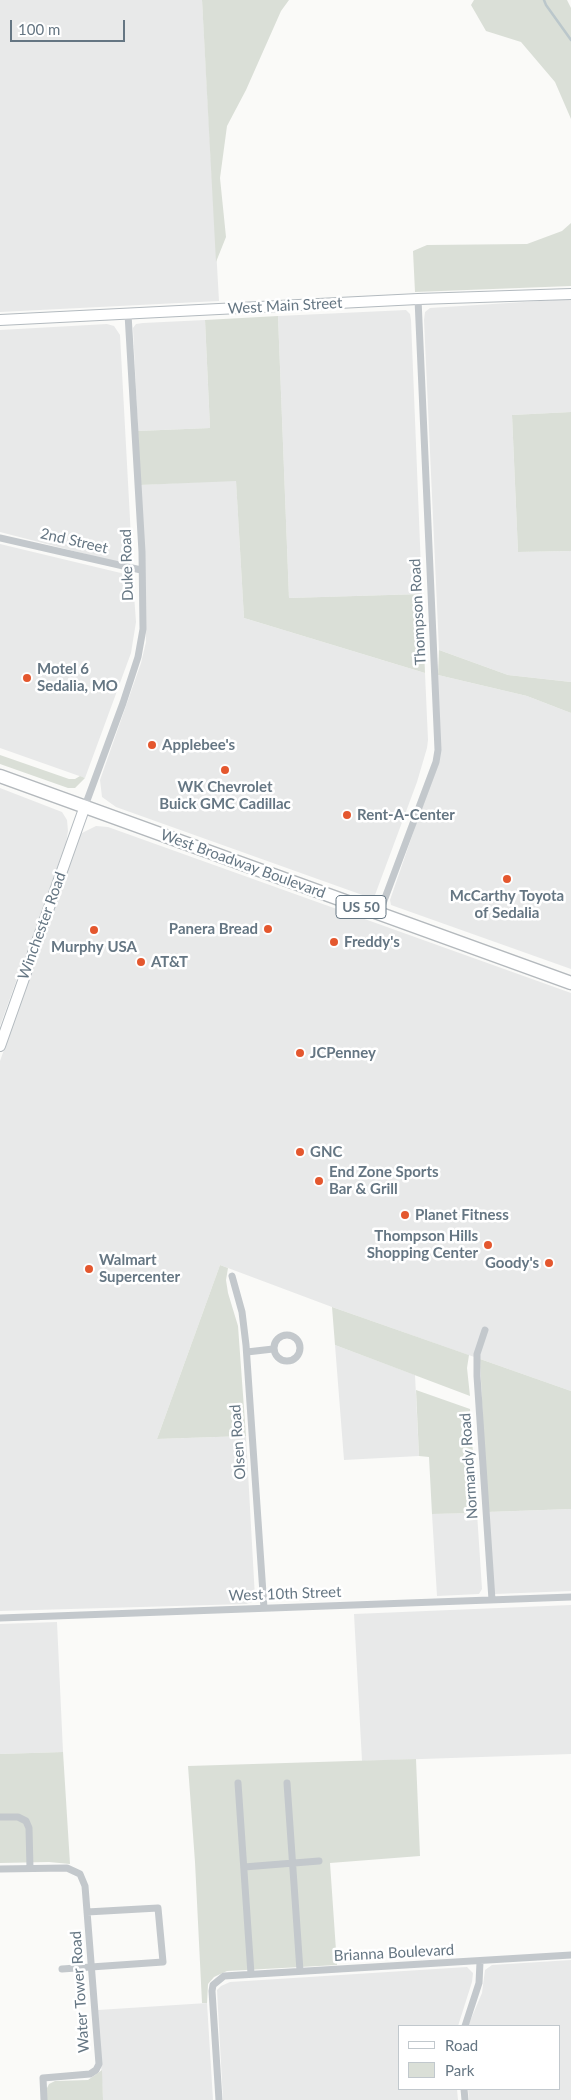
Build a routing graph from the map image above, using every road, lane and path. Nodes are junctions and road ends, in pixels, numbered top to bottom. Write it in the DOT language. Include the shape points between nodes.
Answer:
graph roads {
  1 [pos="571,294"];
  2 [pos="418,299"];
  3 [pos="128,314"];
  4 [pos="0,320"];
  5 [pos="0,538"];
  6 [pos="141,570"];
  7 [pos="0,776"];
  8 [pos="85,806"];
  9 [pos="380,914"];
  10 [pos="571,983"];
  11 [pos="0,1046"];
  12 [pos="232,1276"];
  13 [pos="485,1330"];
  14 [pos="274,1349"];
  15 [pos="246,1352"];
  16 [pos="571,1597"];
  17 [pos="492,1600"];
  18 [pos="264,1608"];
  19 [pos="0,1618"];
  20 [pos="238,1784"];
  21 [pos="287,1784"];
  22 [pos="0,1818"];
  23 [pos="319,1861"];
  24 [pos="292,1863"];
  25 [pos="244,1867"];
  26 [pos="30,1868"];
  27 [pos="0,1869"];
  28 [pos="87,1912"];
  29 [pos="571,1956"];
  30 [pos="480,1962"];
  31 [pos="91,1968"];
  32 [pos="62,1969"];
  33 [pos="300,1971"];
  34 [pos="252,1974"];
  35 [pos="465,2025"];
  36 [pos="44,2100"];
  37 [pos="219,2100"];
  1 -- 2 [label="main road, West Main Street"];
  2 -- 3 [label="main road, West Main Street"];
  2 -- 9 [label="street, Thompson Road" via="438,750"];
  3 -- 4 [label="main road, West Main Street"];
  3 -- 6 [label="street, Duke Road"];
  5 -- 6 [label="street, 2nd Street"];
  6 -- 8 [label="street, Duke Road" via="143,628 138,657"];
  7 -- 8 [label="highway, West Broadway Boulevard / US 50"];
  8 -- 9 [label="highway, West Broadway Boulevard / US 50"];
  8 -- 11 [label="main road, Winchester Road"];
  9 -- 10 [label="highway, West Broadway Boulevard / US 50"];
  12 -- 15 [label="street, Olsen Road" via="242,1312"];
  13 -- 17 [label="street, Normandy Road" via="477,1354 477,1376"];
  14 -- 15 [label="street"];
  15 -- 18 [label="street, Olsen Road"];
  16 -- 17 [label="street, West 10th Street"];
  17 -- 18 [label="street, West 10th Street"];
  18 -- 19 [label="street, West 10th Street"];
  20 -- 25 [label="street"];
  21 -- 24 [label="street"];
  22 -- 26 [label="street" via="18,1817 26,1821"];
  23 -- 24 [label="street"];
  24 -- 25 [label="street"];
  24 -- 33 [label="street"];
  25 -- 34 [label="street"];
  26 -- 27 [label="street"];
  26 -- 28 [label="street, Water Tower Road" via="68,1868 80,1874 85,1886"];
  28 -- 31 [label="street, Water Tower Road"];
  28 -- 31 [label="street" via="158,1908 163,1962"];
  29 -- 30 [label="street, Brianna Boulevard"];
  30 -- 33 [label="street, Brianna Boulevard"];
  30 -- 35 [label="street" via="479,1983"];
  31 -- 32 [label="street"];
  31 -- 36 [label="street, Water Tower Road" via="99,2064 90,2074 43,2078"];
  33 -- 34 [label="street, Brianna Boulevard"];
  34 -- 37 [label="street, Brianna Boulevard" via="228,1975 213,1984"];
}
